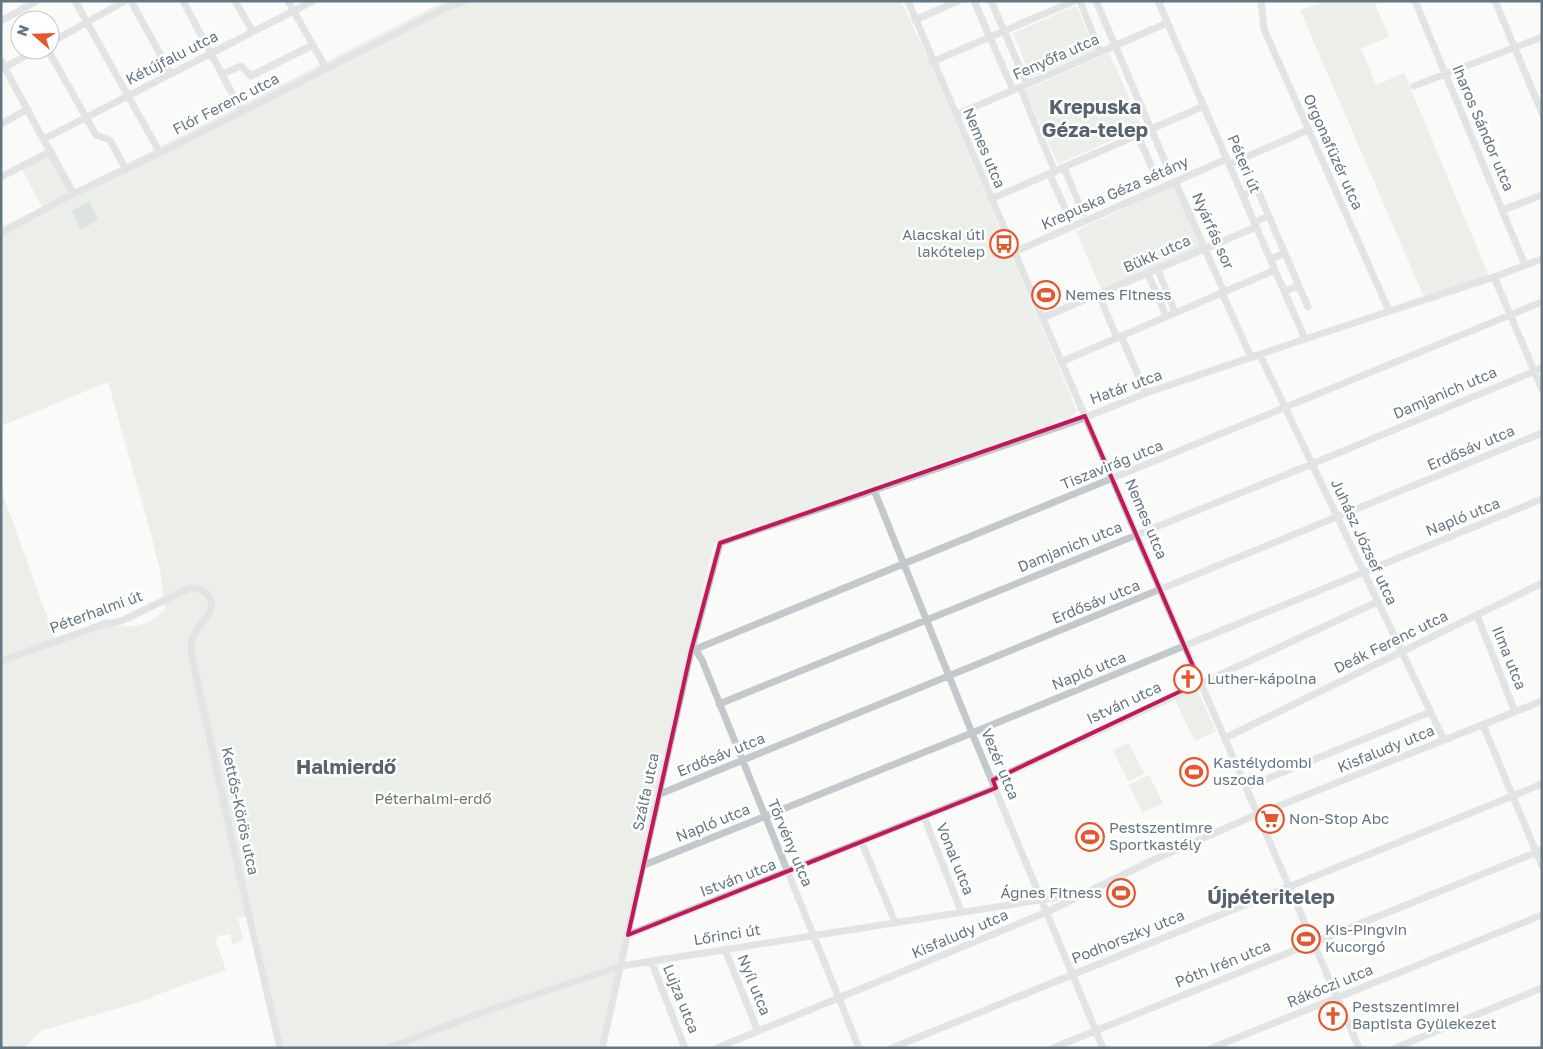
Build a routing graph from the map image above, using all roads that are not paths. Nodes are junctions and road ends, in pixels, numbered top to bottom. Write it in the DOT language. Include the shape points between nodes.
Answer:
graph roads {
  1 [pos="37,1"];
  2 [pos="75,1"];
  3 [pos="125,1"];
  4 [pos="131,1"];
  5 [pos="183,1"];
  6 [pos="235,1"];
  7 [pos="288,1"];
  8 [pos="313,1"];
  9 [pos="464,1"];
  10 [pos="908,1"];
  11 [pos="958,1"];
  12 [pos="974,1"];
  13 [pos="991,1"];
  14 [pos="1074,1"];
  15 [pos="1080,1"];
  16 [pos="1096,1"];
  17 [pos="1158,1"];
  18 [pos="1261,1"];
  19 [pos="1415,1"];
  20 [pos="1495,1"];
  21 [pos="446,4"];
  22 [pos="294,11"];
  23 [pos="915,20"];
  24 [pos="1,21"];
  25 [pos="88,22"];
  26 [pos="1167,24"];
  27 [pos="1004,31"];
  28 [pos="253,32"];
  29 [pos="60,37"];
  30 [pos="1542,37"];
  31 [pos="990,38"];
  32 [pos="313,45"];
  33 [pos="1115,46"];
  34 [pos="1514,48"];
  35 [pos="1100,52"];
  36 [pos="212,53"];
  37 [pos="15,60"];
  38 [pos="54,60"];
  39 [pos="932,62"];
  40 [pos="2,66"];
  41 [pos="326,68"];
  42 [pos="171,74"];
  43 [pos="222,74"];
  44 [pos="1446,75"];
  45 [pos="1414,86"];
  46 [pos="1020,87"];
  47 [pos="129,96"];
  48 [pos="1204,106"];
  49 [pos="28,110"];
  50 [pos="242,112"];
  51 [pos="1542,113"];
  52 [pos="956,115"];
  53 [pos="86,117"];
  54 [pos="1,124"];
  55 [pos="1153,130"];
  56 [pos="1308,130"];
  57 [pos="1138,136"];
  58 [pos="44,139"];
  59 [pos="50,152"];
  60 [pos="160,153"];
  61 [pos="1229,162"];
  62 [pos="1064,168"];
  63 [pos="126,170"];
  64 [pos="1053,173"];
  65 [pos="1170,173"];
  66 [pos="1,177"];
  67 [pos="1157,179"];
  68 [pos="1176,181"];
  69 [pos="73,194"];
  70 [pos="1243,196"];
  71 [pos="1542,196"];
  72 [pos="991,199"];
  73 [pos="1503,210"];
  74 [pos="1083,213"];
  75 [pos="1269,216"];
  76 [pos="1068,217"];
  77 [pos="1255,224"];
  78 [pos="2,231"];
  79 [pos="1205,248"];
  80 [pos="1014,252"];
  81 [pos="1285,253"];
  82 [pos="1270,259"];
  83 [pos="1542,259"];
  84 [pos="1525,265"];
  85 [pos="1158,270"];
  86 [pos="1275,270"];
  87 [pos="1148,274"];
  88 [pos="1494,277"];
  89 [pos="1299,286"];
  90 [pos="1284,291"];
  91 [pos="1223,292"];
  92 [pos="1099,295"];
  93 [pos="1542,302"];
  94 [pos="1308,307"];
  95 [pos="1389,311"];
  96 [pos="1175,312"];
  97 [pos="1510,315"];
  98 [pos="1166,316"];
  99 [pos="1042,318"];
  100 [pos="1119,337"];
  101 [pos="1304,339"];
  102 [pos="1260,355"];
  103 [pos="1251,358"];
  104 [pos="1062,362"];
  105 [pos="1542,368"];
  106 [pos="1534,371"];
  107 [pos="1542,389"];
  108 [pos="1146,394"];
  109 [pos="1286,409"];
  110 [pos="1085,416"];
  111 [pos="1542,433"];
  112 [pos="1312,464"];
  113 [pos="1114,479"];
  114 [pos="874,490"];
  115 [pos="1542,499"];
  116 [pos="1337,518"];
  117 [pos="1137,534"];
  118 [pos="720,543"];
  119 [pos="904,564"];
  120 [pos="1363,573"];
  121 [pos="1542,584"];
  122 [pos="199,589"];
  123 [pos="1161,590"];
  124 [pos="1377,602"];
  125 [pos="1476,615"];
  126 [pos="927,621"];
  127 [pos="1185,646"];
  128 [pos="693,650"];
  129 [pos="1402,652"];
  130 [pos="1,661"];
  131 [pos="950,677"];
  132 [pos="1200,682"];
  133 [pos="1542,701"];
  134 [pos="719,704"];
  135 [pos="1430,712"];
  136 [pos="1515,712"];
  137 [pos="1483,725"];
  138 [pos="972,733"];
  139 [pos="1225,738"];
  140 [pos="1444,740"];
  141 [pos="742,761"];
  142 [pos="993,780"];
  143 [pos="1542,784"];
  144 [pos="1247,787"];
  145 [pos="996,788"];
  146 [pos="660,794"];
  147 [pos="1512,796"];
  148 [pos="1259,815"];
  149 [pos="764,817"];
  150 [pos="924,817"];
  151 [pos="862,843"];
  152 [pos="1539,851"];
  153 [pos="644,865"];
  154 [pos="1542,866"];
  155 [pos="788,873"];
  156 [pos="1290,886"];
  157 [pos="1082,894"];
  158 [pos="1041,899"];
  159 [pos="961,911"];
  160 [pos="1047,912"];
  161 [pos="1542,915"];
  162 [pos="895,922"];
  163 [pos="628,935"];
  164 [pos="814,936"];
  165 [pos="1314,942"];
  166 [pos="725,950"];
  167 [pos="651,961"];
  168 [pos="620,966"];
  169 [pos="1073,975"];
  170 [pos="1542,988"];
  171 [pos="1339,997"];
  172 [pos="838,999"];
  173 [pos="1096,1030"];
  174 [pos="758,1031"];
  175 [pos="1409,1045"];
  176 [pos="280,1048"];
  177 [pos="388,1048"];
  178 [pos="602,1048"];
  179 [pos="685,1048"];
  180 [pos="717,1048"];
  181 [pos="859,1048"];
  182 [pos="892,1048"];
  183 [pos="1053,1048"];
  184 [pos="1103,1048"];
  185 [pos="1212,1048"];
  186 [pos="1359,1048"];
  187 [pos="1395,1048"];
  1 -- 24 [label="street"];
  2 -- 25 [label="street"];
  3 -- 25 [label="street"];
  4 -- 42 [label="street"];
  5 -- 36 [label="street"];
  6 -- 28 [label="street"];
  7 -- 22 [label="street"];
  8 -- 22 [label="street, Kétújfalu utca"];
  9 -- 21 [label="street, Flór Ferenc utca"];
  10 -- 23 [label="street, Nemes utca"];
  11 -- 23 [label="street"];
  12 -- 31 [label="street"];
  13 -- 27 [label="street"];
  14 -- 27 [label="street"];
  15 -- 35 [label="street"];
  16 -- 33 [label="street"];
  17 -- 26 [label="street, Péteri út"];
  18 -- 56 [label="street, Orgonafüzér utca" via="1264,29"];
  19 -- 44 [label="street, Iharos Sándor utca"];
  20 -- 34 [label="street"];
  21 -- 41 [label="street, Flór Ferenc utca"];
  22 -- 28 [label="street, Kétújfalu utca"];
  22 -- 32 [label="street"];
  23 -- 39 [label="street, Nemes utca"];
  25 -- 29 [label="street"];
  25 -- 47 [label="street"];
  26 -- 33 [label="street, Fenyőfa utca"];
  26 -- 48 [label="street, Péteri út"];
  27 -- 31 [label="street"];
  27 -- 46 [label="street"];
  28 -- 36 [label="street, Kétújfalu utca"];
  30 -- 34 [label="street"];
  31 -- 39 [label="street"];
  31 -- 46 [label="street"];
  32 -- 41 [label="street"];
  32 -- 43 [label="street" via="251,76 241,66"];
  33 -- 35 [label="street, Fenyőfa utca"];
  33 -- 55 [label="street"];
  34 -- 44 [label="street"];
  34 -- 51 [label="street"];
  35 -- 46 [label="street, Fenyőfa utca"];
  36 -- 42 [label="street, Kétújfalu utca"];
  36 -- 43 [label="street"];
  37 -- 40 [label="street"];
  38 -- 53 [label="street"];
  39 -- 52 [label="street, Nemes utca"];
  40 -- 49 [label="street"];
  41 -- 50 [label="street, Flór Ferenc utca"];
  42 -- 47 [label="street, Kétújfalu utca"];
  43 -- 50 [label="street"];
  44 -- 45 [label="street"];
  44 -- 73 [label="street, Iharos Sándor utca"];
  46 -- 52 [label="street, Fenyőfa utca"];
  46 -- 64 [label="street"];
  47 -- 53 [label="street, Kétújfalu utca"];
  47 -- 60 [label="street"];
  48 -- 55 [label="street"];
  48 -- 61 [label="street, Péteri út"];
  49 -- 54 [label="street"];
  49 -- 58 [label="street"];
  50 -- 60 [label="street, Flór Ferenc utca"];
  52 -- 72 [label="street, Nemes utca"];
  53 -- 58 [label="street, Kétújfalu utca"];
  53 -- 63 [label="street" via="97,136 110,140"];
  55 -- 57 [label="street"];
  55 -- 65 [label="street"];
  56 -- 61 [label="street, Krepuska Géza sétány"];
  56 -- 95 [label="street, Orgonafüzér utca"];
  57 -- 62 [label="street"];
  57 -- 67 [label="street"];
  58 -- 59 [label="street"];
  59 -- 66 [label="street"];
  59 -- 69 [label="street"];
  60 -- 63 [label="street, Flór Ferenc utca"];
  61 -- 68 [label="street, Krepuska Géza sétány"];
  61 -- 70 [label="street, Péteri út"];
  62 -- 64 [label="street"];
  62 -- 74 [label="street"];
  63 -- 69 [label="street, Flór Ferenc utca"];
  64 -- 72 [label="street"];
  64 -- 76 [label="street"];
  68 -- 79 [label="street, Nyárfás sor"];
  68 -- 80 [label="street, Krepuska Géza sétány"];
  69 -- 78 [label="street, Flór Ferenc utca"];
  70 -- 75 [label="street" via="1256,190"];
  70 -- 77 [label="street, Péteri út"];
  71 -- 73 [label="street"];
  72 -- 80 [label="street, Nemes utca"];
  73 -- 84 [label="street, Iharos Sándor utca"];
  75 -- 77 [label="street, Bükk utca"];
  75 -- 81 [label="street"];
  77 -- 79 [label="street, Bükk utca"];
  77 -- 82 [label="street, Péteri út"];
  79 -- 85 [label="street, Bükk utca"];
  79 -- 91 [label="street, Nyárfás sor"];
  80 -- 99 [label="street, Nemes utca"];
  81 -- 82 [label="street"];
  81 -- 89 [label="street"];
  82 -- 86 [label="street, Péteri út"];
  83 -- 84 [label="street, Határ utca"];
  84 -- 88 [label="street, Határ utca"];
  85 -- 87 [label="street, Bükk utca"];
  85 -- 96 [label="street"];
  86 -- 90 [label="street, Péteri út"];
  86 -- 91 [label="street"];
  87 -- 92 [label="street, Bükk utca"];
  87 -- 98 [label="street"];
  88 -- 95 [label="street, Határ utca"];
  88 -- 97 [label="street"];
  89 -- 90 [label="street"];
  89 -- 94 [label="street"];
  90 -- 101 [label="street, Péteri út"];
  91 -- 96 [label="street"];
  91 -- 103 [label="street, Nyárfás sor"];
  92 -- 99 [label="street, Bükk utca"];
  92 -- 100 [label="street"];
  93 -- 97 [label="street, Tiszavirág utca"];
  95 -- 101 [label="street, Határ utca"];
  96 -- 98 [label="street"];
  97 -- 106 [label="street"];
  97 -- 109 [label="street, Tiszavirág utca"];
  98 -- 100 [label="street"];
  99 -- 104 [label="street, Nemes utca"];
  100 -- 104 [label="street"];
  100 -- 108 [label="street"];
  101 -- 102 [label="street, Határ utca"];
  102 -- 103 [label="street, Határ utca"];
  102 -- 109 [label="street, Juhász József utca"];
  103 -- 108 [label="street, Határ utca"];
  104 -- 110 [label="street, Nemes utca"];
  105 -- 106 [label="street, Damjanich utca"];
  106 -- 107 [label="street"];
  106 -- 112 [label="street, Damjanich utca"];
  108 -- 110 [label="street, Határ utca"];
  109 -- 112 [label="street, Juhász József utca"];
  109 -- 113 [label="street, Tiszavirág utca"];
  110 -- 113 [label="street, Nemes utca"];
  110 -- 114 [label="street, Határ utca"];
  111 -- 116 [label="street, Erdősáv utca"];
  112 -- 116 [label="street, Juhász József utca"];
  112 -- 117 [label="street, Damjanich utca"];
  113 -- 117 [label="street, Nemes utca"];
  113 -- 119 [label="street, Tiszavirág utca"];
  114 -- 118 [label="street, Határ utca"];
  114 -- 119 [label="street, Vezér utca"];
  115 -- 120 [label="street, Napló utca"];
  116 -- 120 [label="street, Juhász József utca"];
  116 -- 123 [label="street, Erdősáv utca"];
  117 -- 123 [label="street, Nemes utca"];
  117 -- 126 [label="street, Damjanich utca"];
  118 -- 128 [label="street, Szálfa utca"];
  119 -- 126 [label="street, Vezér utca"];
  119 -- 128 [label="street, Tiszavirág utca"];
  120 -- 124 [label="street, Juhász József utca"];
  120 -- 127 [label="street, Napló utca"];
  121 -- 125 [label="street, Deák Ferenc utca"];
  122 -- 130 [label="street, Péterhalmi út" via="190,588 121,621 101,625"];
  122 -- 176 [label="street, Kettős-Körös utca" via="208,595 211,609 194,634 192,657"];
  123 -- 127 [label="street, Nemes utca"];
  123 -- 131 [label="street, Erdősáv utca"];
  124 -- 129 [label="street, Juhász József utca"];
  124 -- 132 [label="street, István utca"];
  125 -- 129 [label="street, Deák Ferenc utca"];
  125 -- 136 [label="street, Ilma utca"];
  126 -- 131 [label="street, Vezér utca"];
  126 -- 134 [label="street, Damjanich utca"];
  127 -- 132 [label="street, Nemes utca"];
  127 -- 138 [label="street, Napló utca"];
  128 -- 134 [label="street, Törvény utca" via="702,660"];
  128 -- 146 [label="street, Szálfa utca"];
  129 -- 135 [label="street, Juhász József utca"];
  129 -- 139 [label="street, Deák Ferenc utca"];
  131 -- 138 [label="street, Vezér utca"];
  131 -- 141 [label="street, Erdősáv utca"];
  132 -- 139 [label="street, Nemes utca"];
  132 -- 142 [label="street, István utca"];
  133 -- 136 [label="street, Kisfaludy utca"];
  134 -- 141 [label="street, Törvény utca"];
  135 -- 140 [label="street, Juhász József utca"];
  135 -- 144 [label="street"];
  136 -- 137 [label="street, Kisfaludy utca"];
  137 -- 140 [label="street, Kisfaludy utca"];
  137 -- 147 [label="street"];
  138 -- 142 [label="street, Vezér utca"];
  138 -- 149 [label="street, Napló utca"];
  139 -- 144 [label="street, Nemes utca"];
  140 -- 148 [label="street, Kisfaludy utca"];
  141 -- 146 [label="street, Erdősáv utca"];
  141 -- 149 [label="street, Törvény utca"];
  142 -- 145 [label="street, Vezér utca"];
  143 -- 147 [label="street, Podhorszky utca"];
  144 -- 148 [label="street, Nemes utca"];
  145 -- 150 [label="street, István utca"];
  145 -- 158 [label="street, Vezér utca"];
  146 -- 153 [label="street, Szálfa utca"];
  147 -- 152 [label="street"];
  147 -- 156 [label="street, Podhorszky utca"];
  148 -- 156 [label="street, Nemes utca"];
  148 -- 157 [label="street, Kisfaludy utca"];
  149 -- 153 [label="street, Napló utca"];
  149 -- 155 [label="street, Törvény utca"];
  150 -- 151 [label="street, István utca"];
  150 -- 159 [label="street, Vonal utca"];
  151 -- 155 [label="street, István utca"];
  151 -- 162 [label="street"];
  152 -- 154 [label="street"];
  152 -- 165 [label="street, Póth Irén utca"];
  153 -- 163 [label="street, Szálfa utca"];
  155 -- 163 [label="street, István utca"];
  155 -- 164 [label="street, Törvény utca"];
  156 -- 165 [label="street, Nemes utca"];
  156 -- 169 [label="street, Podhorszky utca"];
  157 -- 158 [label="street, Lőrinci út"];
  157 -- 160 [label="street, Kisfaludy utca"];
  158 -- 159 [label="street, Lőrinci út"];
  158 -- 160 [label="street, Vezér utca"];
  159 -- 162 [label="street, Lőrinci út"];
  160 -- 169 [label="street, Vezér utca"];
  160 -- 172 [label="street, Kisfaludy utca"];
  161 -- 171 [label="street, Rákóczi utca"];
  162 -- 164 [label="street, Lőrinci út"];
  163 -- 168 [label="street, Szálfa utca"];
  164 -- 166 [label="street, Lőrinci út"];
  164 -- 172 [label="street, Törvény utca"];
  165 -- 171 [label="street, Nemes utca"];
  165 -- 173 [label="street, Póth Irén utca"];
  166 -- 167 [label="street, Lőrinci út"];
  166 -- 174 [label="street, Nyíl utca"];
  167 -- 168 [label="street, Lőrinci út"];
  167 -- 179 [label="street, Lujza utca"];
  168 -- 177 [label="street, Lőrinci út"];
  168 -- 178 [label="street, Szálfa utca"];
  169 -- 173 [label="street, Vezér utca"];
  169 -- 182 [label="street, Podhorszky utca"];
  170 -- 175 [label="street"];
  171 -- 185 [label="street, Rákóczi utca"];
  171 -- 186 [label="street, Nemes utca"];
  172 -- 174 [label="street, Kisfaludy utca"];
  172 -- 181 [label="street, Törvény utca"];
  173 -- 183 [label="street, Póth Irén utca"];
  173 -- 184 [label="street, Vezér utca"];
  174 -- 180 [label="street, Kisfaludy utca"];
  175 -- 187 [label="street"];
}
